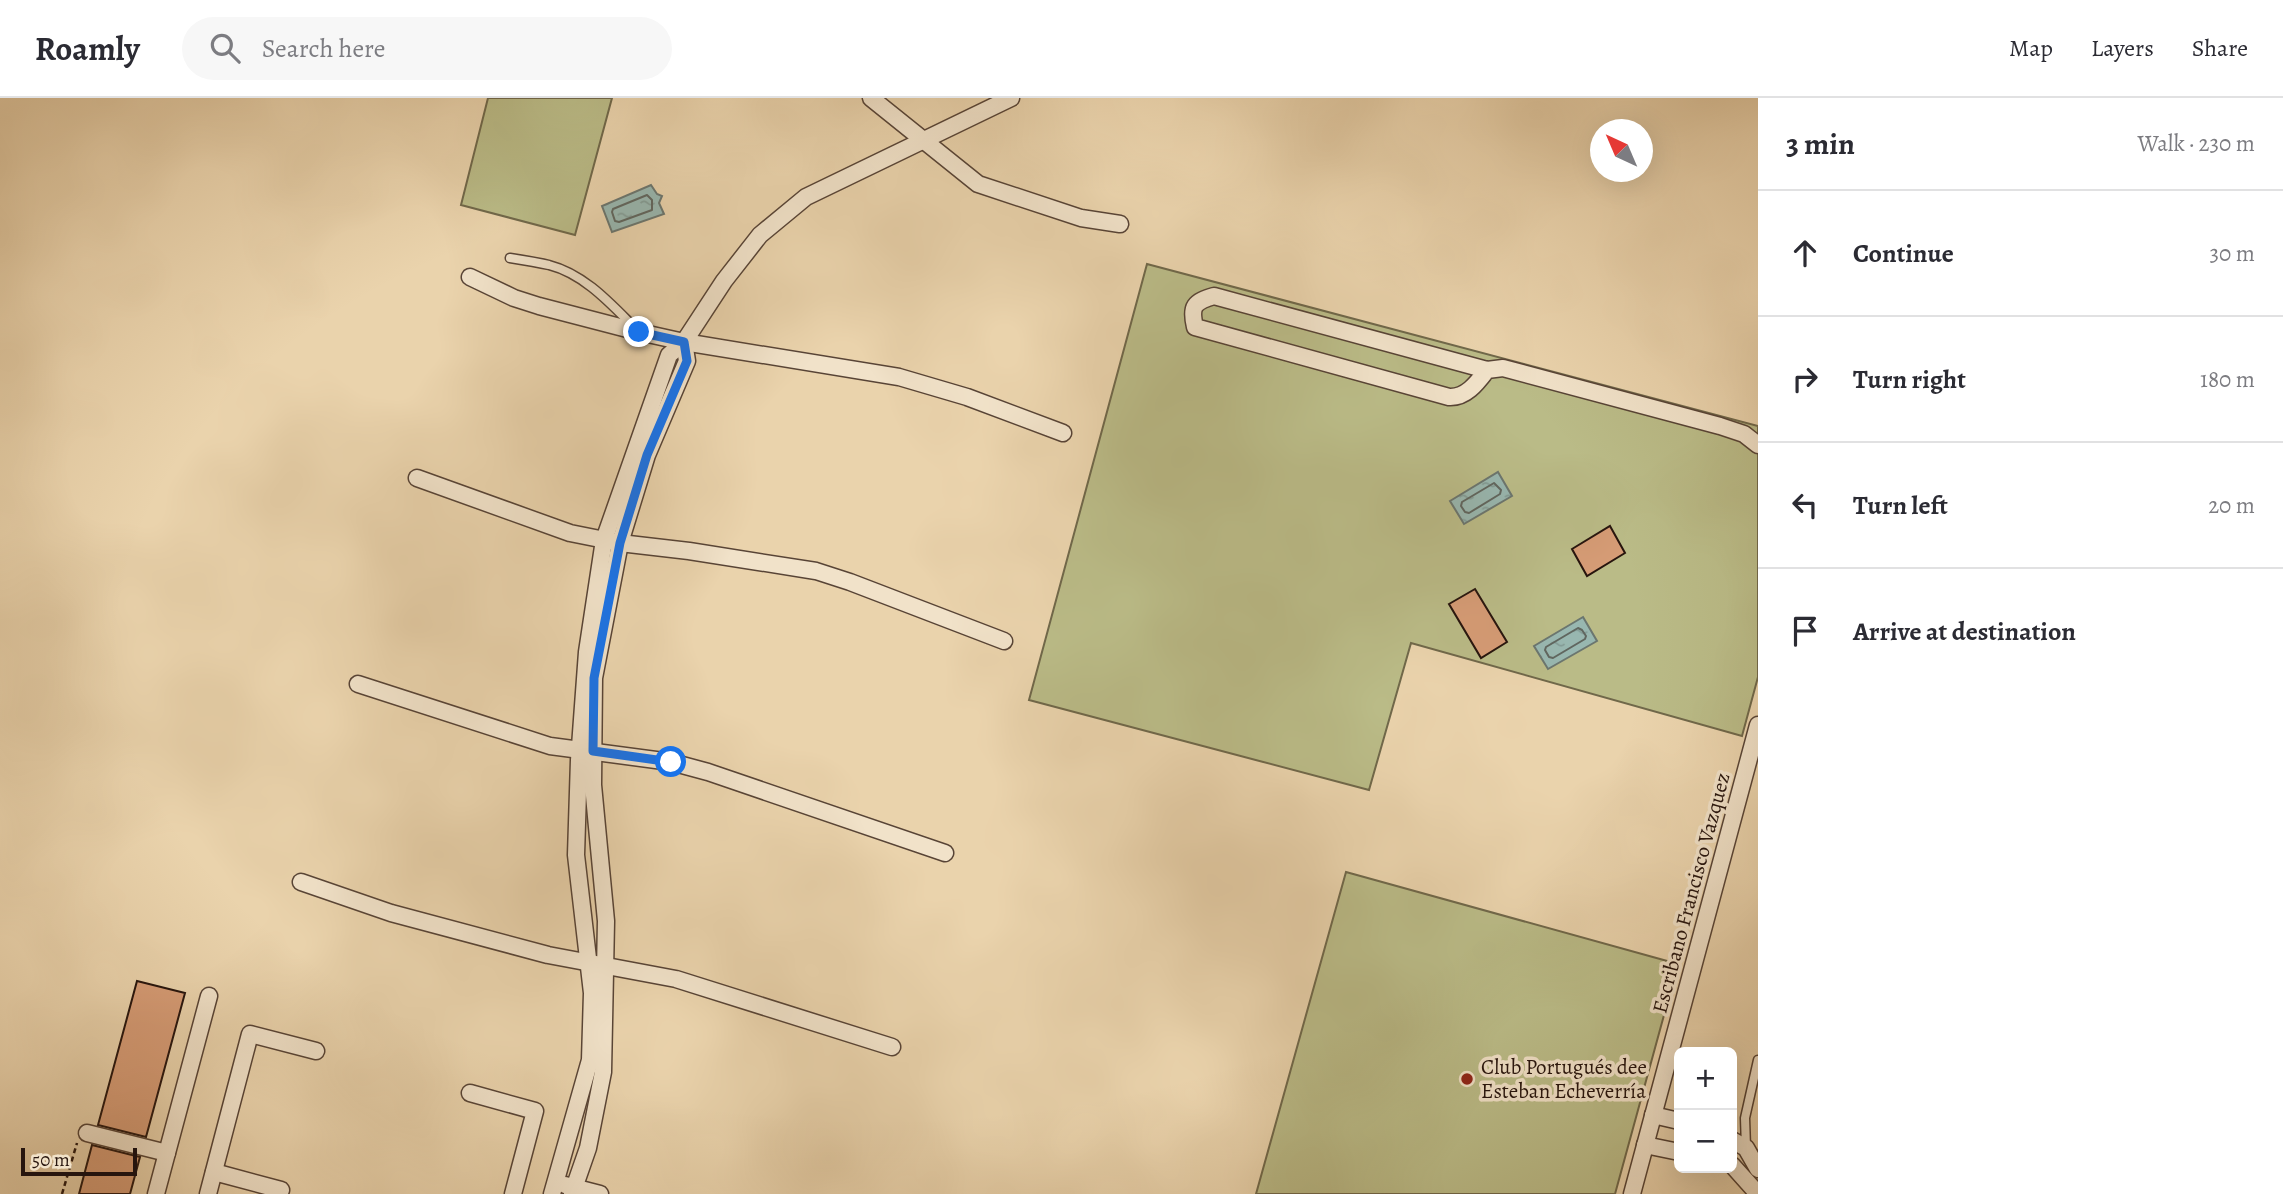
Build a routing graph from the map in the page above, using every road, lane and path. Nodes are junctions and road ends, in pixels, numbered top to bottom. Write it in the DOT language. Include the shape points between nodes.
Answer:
graph roads {
  1 [pos="871,98"];
  2 [pos="1011,98"];
  3 [pos="923,139"];
  4 [pos="1120,224"];
  5 [pos="510,258"];
  6 [pos="470,277"];
  7 [pos="639,332"];
  8 [pos="684,342"];
  9 [pos="1487,370"];
  10 [pos="1063,433"];
  11 [pos="1758,445"];
  12 [pos="416,478"];
  13 [pos="612,541"];
  14 [pos="1004,641"];
  15 [pos="358,684"];
  16 [pos="1758,725"];
  17 [pos="587,751"];
  18 [pos="945,853"];
  19 [pos="301,882"];
  20 [pos="589,963"];
  21 [pos="605,966"];
  22 [pos="209,996"];
  23 [pos="892,1048"];
  24 [pos="316,1051"];
  25 [pos="1758,1060"];
  26 [pos="470,1093"];
  27 [pos="1653,1115"];
  28 [pos="1674,1120"];
  29 [pos="83,1134"];
  30 [pos="1739,1144"];
  31 [pos="1645,1145"];
  32 [pos="1674,1151"];
  33 [pos="167,1153"];
  34 [pos="1758,1169"];
  35 [pos="1737,1171"];
  36 [pos="214,1172"];
  37 [pos="554,1189"];
  38 [pos="281,1190"];
  39 [pos="572,1191"];
  40 [pos="62,1194"];
  41 [pos="156,1194"];
  42 [pos="208,1194"];
  43 [pos="513,1194"];
  44 [pos="600,1194"];
  45 [pos="1632,1194"];
  46 [pos="1758,1194"];
  1 -- 3 [label="street"];
  2 -- 3 [label="street"];
  3 -- 4 [label="street" via="978,184 1081,218"];
  3 -- 8 [label="street" via="806,197 760,235"];
  5 -- 7 [label="lane" via="551,265 575,276"];
  6 -- 7 [label="street" via="514,298"];
  7 -- 8 [label="street"];
  8 -- 10 [label="street" via="899,377"];
  8 -- 13 [label="street" via="669,355"];
  9 -- 9 [label="street" via="1474,386 1458,397 1449,397 1195,327 1192,314 1200,300 1214,296"];
  9 -- 11 [label="street" via="1503,369 1720,426 1744,434"];
  12 -- 13 [label="street" via="570,533"];
  13 -- 14 [label="street" via="816,571"];
  13 -- 17 [label="street" via="587,652"];
  15 -- 17 [label="street" via="550,746"];
  16 -- 27 [label="street, Escribano Francisco Vazquez"];
  17 -- 18 [label="street" via="671,762 708,772"];
  17 -- 20 [label="street" via="576,855"];
  17 -- 21 [label="street" via="606,921"];
  19 -- 20 [label="street" via="391,913"];
  20 -- 21 [label="street"];
  20 -- 37 [label="street" via="590,1060"];
  21 -- 23 [label="street" via="676,979"];
  21 -- 39 [label="street" via="603,1072 588,1148"];
  22 -- 33 [label="street"];
  24 -- 36 [label="street" via="250,1034"];
  25 -- 30 [label="lane"];
  26 -- 43 [label="street" via="535,1111"];
  27 -- 28 [label="street"];
  27 -- 31 [label="street, Escribano Francisco Vazquez"];
  29 -- 33 [label="street"];
  29 -- 40 [label="path"];
  30 -- 34 [label="street"];
  31 -- 32 [label="street"];
  31 -- 45 [label="street, Escribano Francisco Vazquez"];
  33 -- 41 [label="street"];
  35 -- 46 [label="street"];
  36 -- 38 [label="street"];
  36 -- 42 [label="street"];
  37 -- 39 [label="street"];
  39 -- 44 [label="street"];
}
